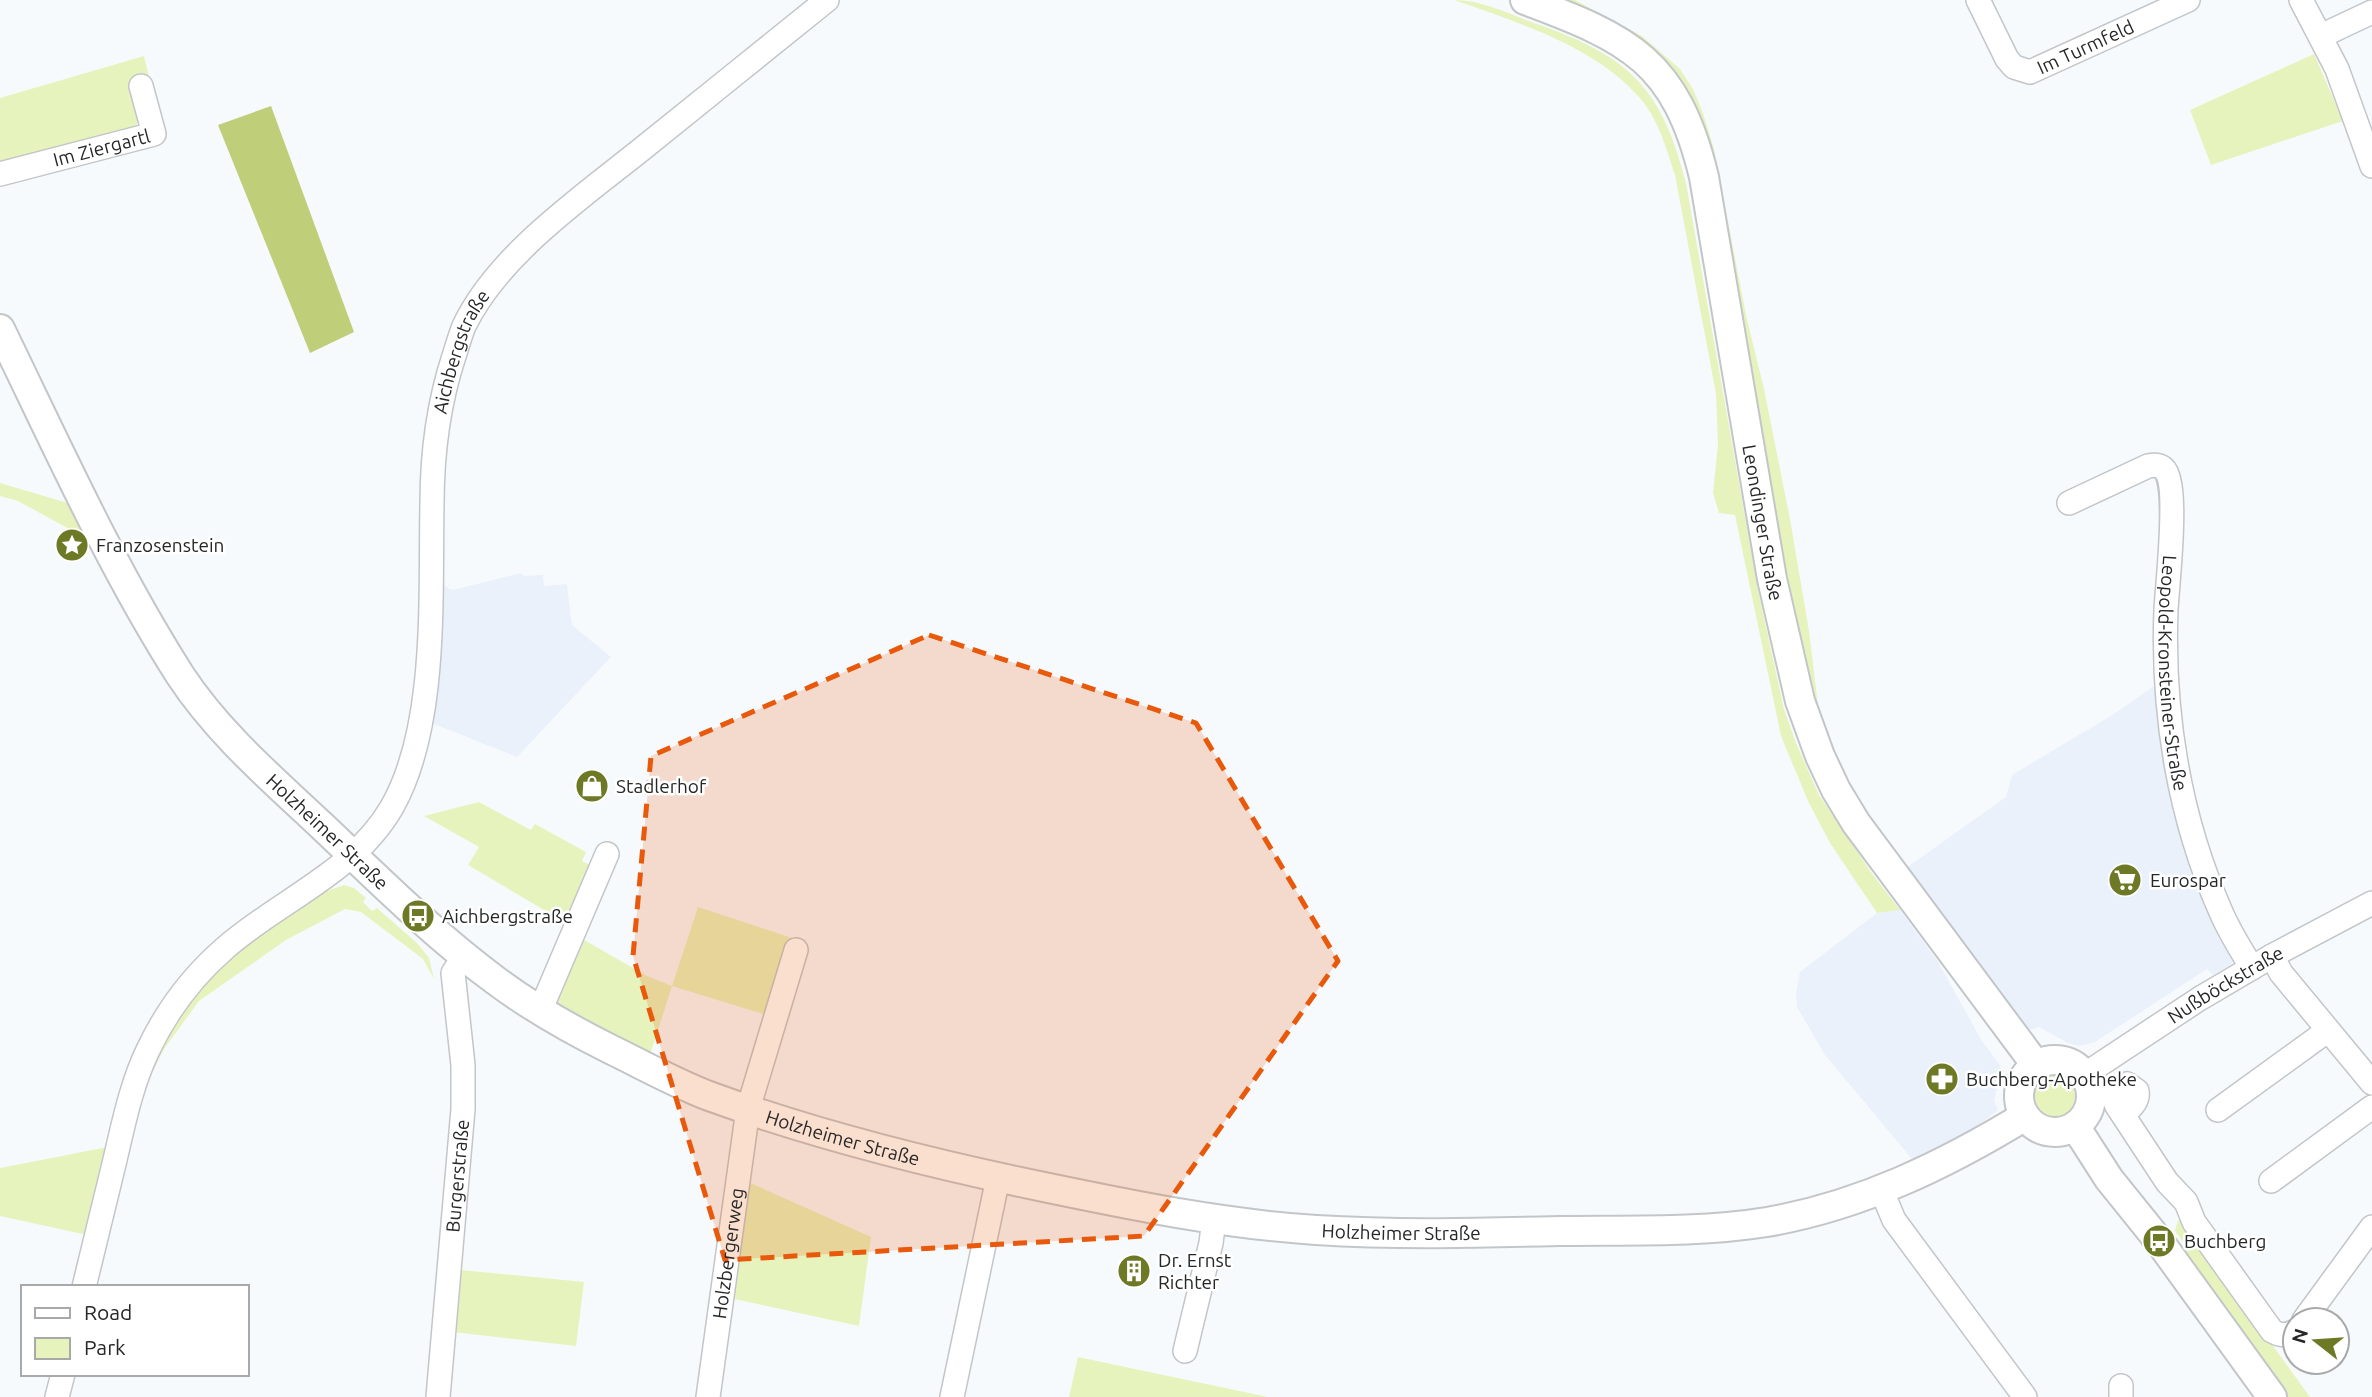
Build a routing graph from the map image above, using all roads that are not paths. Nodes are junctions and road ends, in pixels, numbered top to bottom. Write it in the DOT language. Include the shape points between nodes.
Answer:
graph roads {
  1 [pos="827,0"];
  2 [pos="1525,0"];
  3 [pos="1978,0"];
  4 [pos="2188,0"];
  5 [pos="2301,0"];
  6 [pos="2372,12"];
  7 [pos="2321,36"];
  8 [pos="141,86"];
  9 [pos="2372,166"];
  10 [pos="0,174"];
  11 [pos="0,329"];
  12 [pos="2068,503"];
  13 [pos="607,854"];
  14 [pos="353,855"];
  15 [pos="2372,903"];
  16 [pos="796,950"];
  17 [pos="464,956"];
  18 [pos="2272,956"];
  19 [pos="2252,968"];
  20 [pos="540,1011"];
  21 [pos="2328,1031"];
  22 [pos="2036,1065"];
  23 [pos="2084,1074"];
  24 [pos="2372,1083"];
  25 [pos="2372,1107"];
  26 [pos="748,1109"];
  27 [pos="2218,1110"];
  28 [pos="2123,1115"];
  29 [pos="2025,1116"];
  30 [pos="2075,1126"];
  31 [pos="998,1178"];
  32 [pos="2271,1181"];
  33 [pos="1881,1189"];
  34 [pos="1214,1219"];
  35 [pos="2372,1227"];
  36 [pos="84,1285"];
  37 [pos="2314,1306"];
  38 [pos="2281,1335"];
  39 [pos="1185,1351"];
  40 [pos="62,1376"];
  41 [pos="57,1397"];
  42 [pos="438,1397"];
  43 [pos="708,1397"];
  44 [pos="952,1397"];
  45 [pos="2025,1397"];
  46 [pos="2272,1397"];
  1 -- 14 [label="street, Aichbergstraße" via="516,254 486,289 463,327 442,392 433,457 428,648 421,726 394,804 376,832"];
  2 -- 22 [label="street, Leondinger Straße" via="1592,26 1629,47 1658,74 1684,113 1704,177 1772,579 1804,712 1820,756 1856,823"];
  3 -- 4 [label="street, Im Turmfeld" via="2007,59 2014,67 2030,72"];
  5 -- 7 [label="street"];
  6 -- 7 [label="street"];
  7 -- 9 [label="street"];
  8 -- 10 [label="street, Im Ziergartl" via="154,134"];
  11 -- 14 [label="street, Holzheimer Straße" via="79,492 182,678 260,768"];
  12 -- 19 [label="street, Leopold-Kronsteiner-Straße" via="2148,466 2163,468 2168,476 2171,514 2165,637 2168,700 2183,799 2221,914"];
  13 -- 20 [label="street"];
  14 -- 17 [label="street, Holzheimer Straße"];
  14 -- 36 [label="street, Aichbergstraße" via="225,948 168,1013 146,1053 125,1117"];
  15 -- 18 [label="street, Nußböckstraße"];
  16 -- 26 [label="street, Holzbergerweg"];
  17 -- 20 [label="street, Holzheimer Straße"];
  17 -- 42 [label="street, Burgerstraße" via="453,973 463,1109"];
  18 -- 19 [label="street, Nußböckstraße"];
  18 -- 21 [label="street"];
  19 -- 23 [label="street, Nußböckstraße"];
  20 -- 26 [label="street, Holzheimer Straße" via="676,1082"];
  21 -- 24 [label="street"];
  21 -- 27 [label="street"];
  22 -- 23 [label="street" via="2064,1061"];
  22 -- 29 [label="street" via="2019,1090"];
  23 -- 30 [label="street" via="2090,1101"];
  25 -- 32 [label="street"];
  26 -- 31 [label="street, Holzheimer Straße" via="901,1155"];
  26 -- 43 [label="street, Holzbergerweg"];
  28 -- 38 [label="street" via="2267,1324"];
  29 -- 30 [label="street" via="2047,1131"];
  29 -- 33 [label="street, Holzheimer Straße" via="1939,1165"];
  30 -- 46 [label="street" via="2109,1179"];
  31 -- 34 [label="street, Holzheimer Straße"];
  31 -- 44 [label="street"];
  33 -- 34 [label="street, Holzheimer Straße" via="1808,1213 1710,1227 1412,1234 1311,1230"];
  33 -- 45 [label="street" via="1894,1220"];
  34 -- 39 [label="street"];
  35 -- 37 [label="street"];
  40 -- 41 [label="street"];
}
